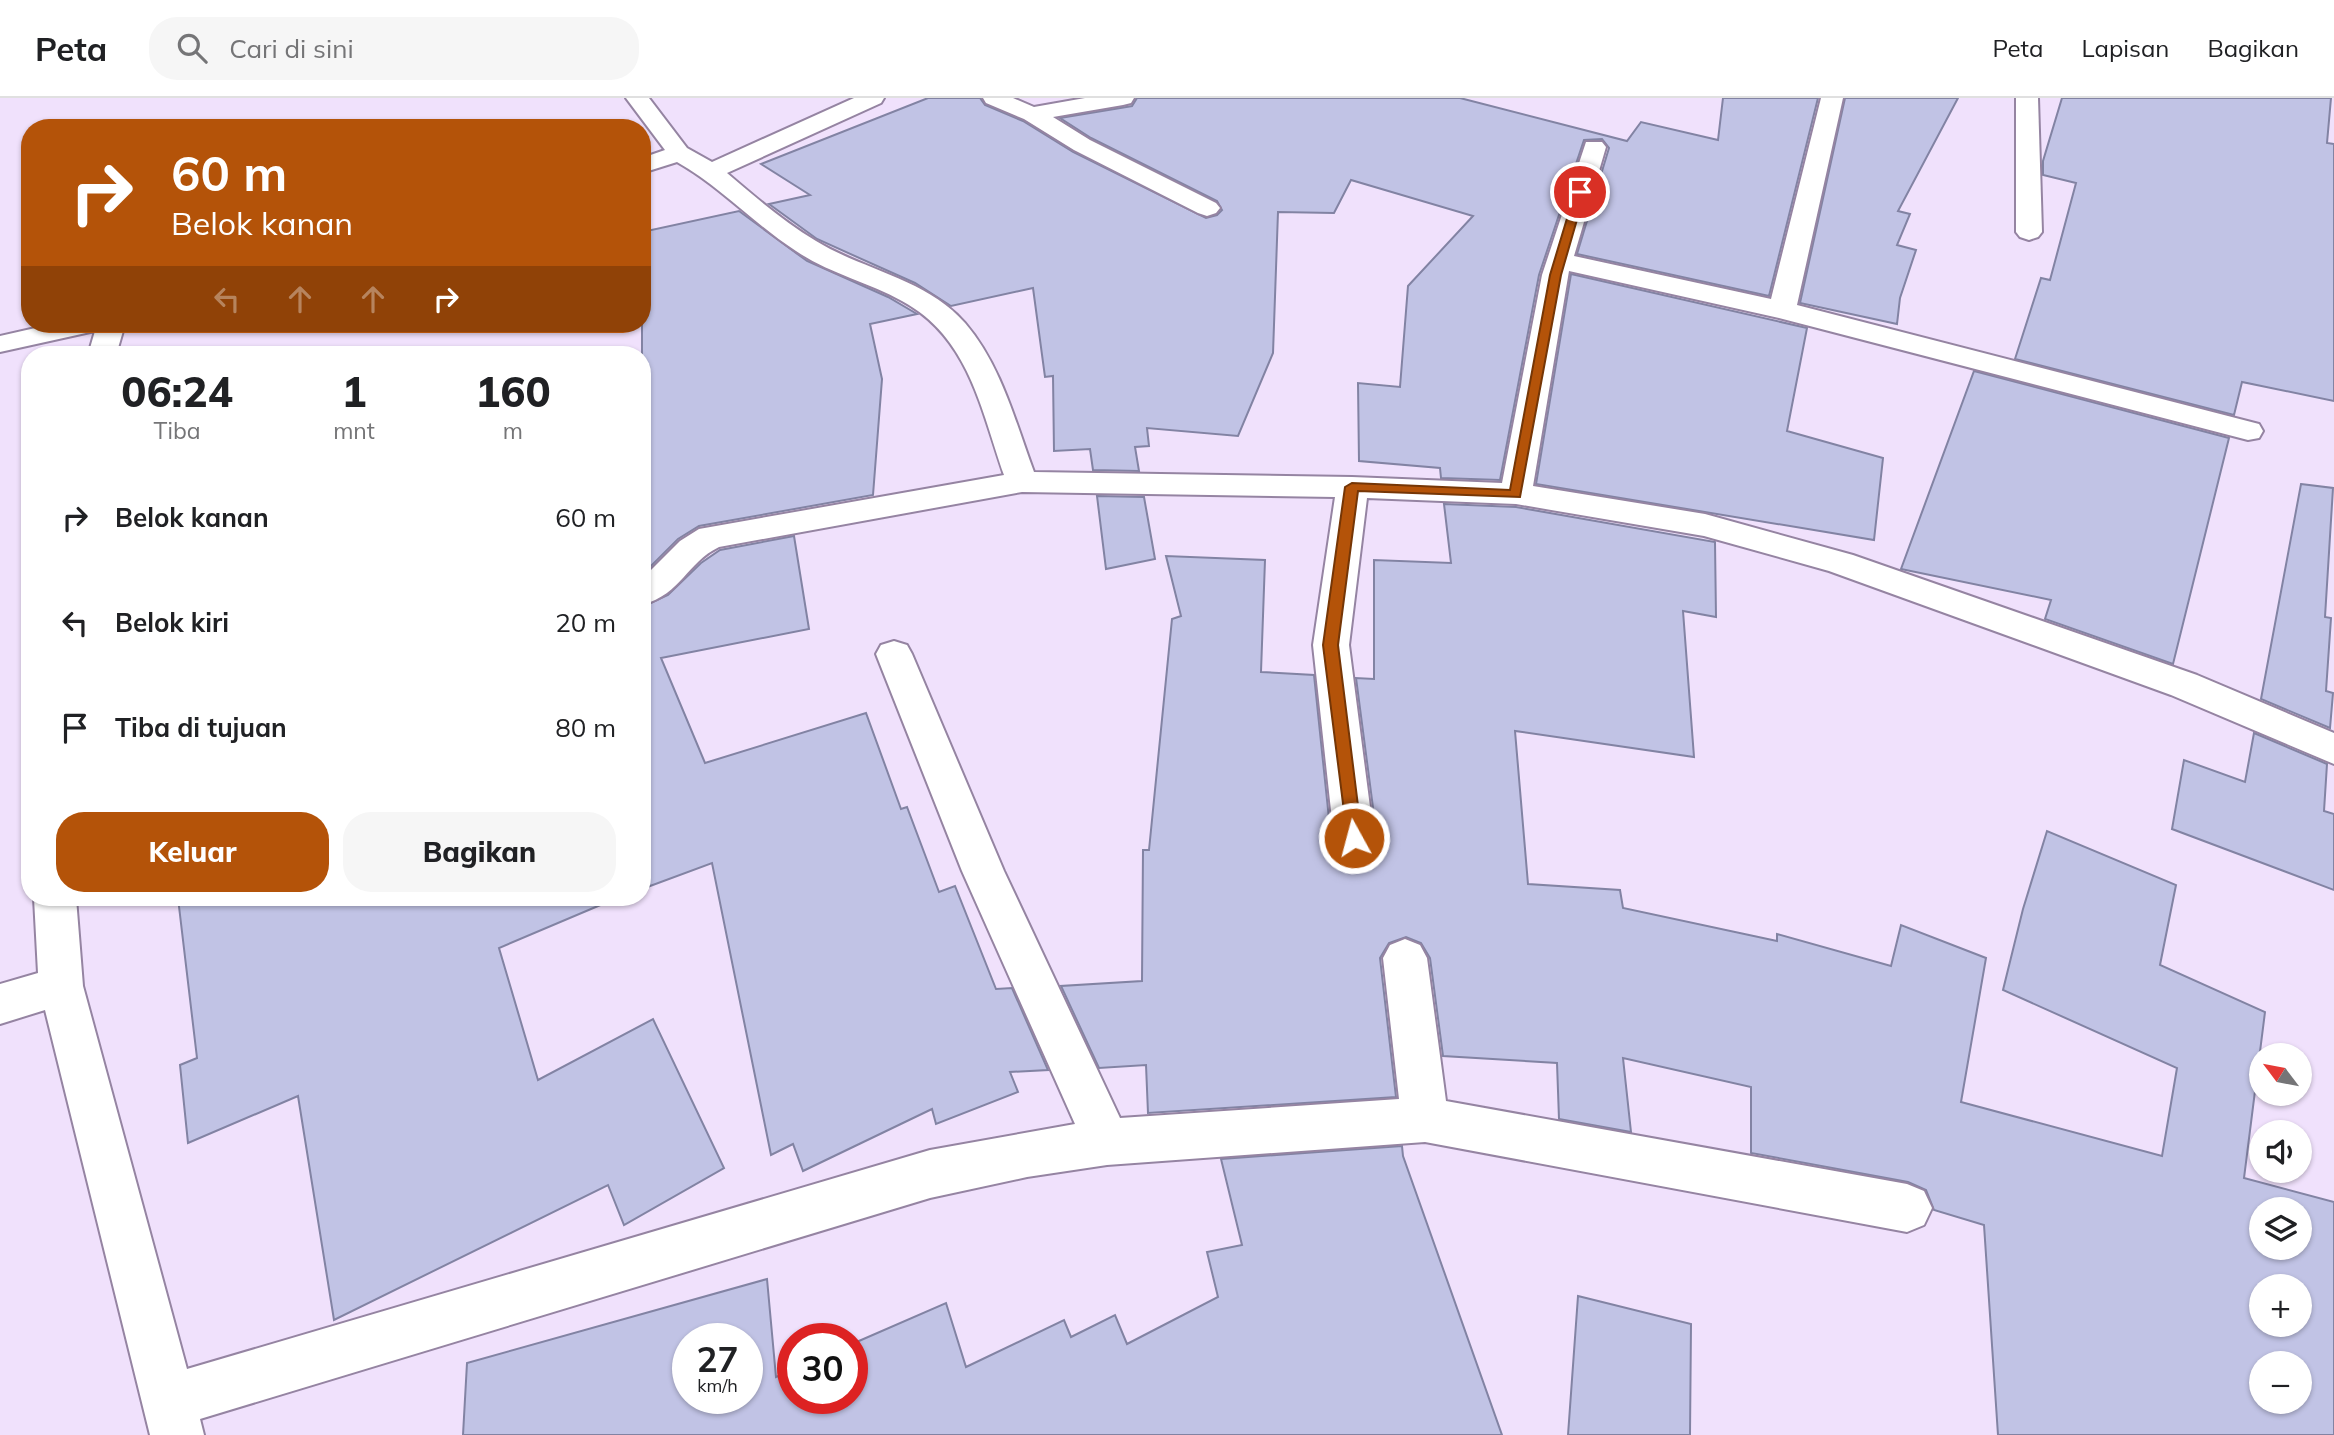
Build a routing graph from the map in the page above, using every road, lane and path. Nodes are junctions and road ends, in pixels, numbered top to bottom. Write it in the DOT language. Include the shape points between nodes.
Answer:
graph roads {
  1 [pos="637,98"];
  2 [pos="873,98"];
  3 [pos="994,98"];
  4 [pos="1122,98"];
  5 [pos="1832,98"];
  6 [pos="2027,98"];
  7 [pos="1032,114"];
  8 [pos="1594,146"];
  9 [pos="679,153"];
  10 [pos="651,163"];
  11 [pos="711,171"];
  12 [pos="1207,208"];
  13 [pos="2029,232"];
  14 [pos="1559,261"];
  15 [pos="1782,310"];
  16 [pos="49,333"];
  17 [pos="0,344"];
  18 [pos="2248,431"];
  19 [pos="1022,482"];
  20 [pos="1352,487"];
  21 [pos="1516,494"];
  22 [pos="651,590"];
  23 [pos="894,654"];
  24 [pos="2334,750"];
  25 [pos="1354,838"];
  26 [pos="56,906"];
  27 [pos="1405,958"];
  28 [pos="61,986"];
  29 [pos="0,1004"];
  30 [pos="1425,1120"];
  31 [pos="1107,1142"];
  32 [pos="1907,1208"];
  33 [pos="174,1418"];
  1 -- 9 [label="street"];
  2 -- 11 [label="street"];
  3 -- 7 [label="street"];
  4 -- 7 [label="street"];
  5 -- 15 [label="street"];
  6 -- 13 [label="street"];
  7 -- 12 [label="street" via="1082,145"];
  8 -- 14 [label="street"];
  9 -- 10 [label="street"];
  9 -- 11 [label="street"];
  11 -- 19 [label="street" via="808,248 914,296 954,327 980,364"];
  14 -- 15 [label="street"];
  14 -- 21 [label="street"];
  15 -- 18 [label="street"];
  16 -- 17 [label="street"];
  19 -- 20 [label="street"];
  19 -- 22 [label="street" via="711,537 691,547 669,578"];
  20 -- 21 [label="street"];
  20 -- 25 [label="street" via="1331,645"];
  21 -- 24 [label="street" via="1705,524 1841,563 2183,685"];
  23 -- 31 [label="street" via="983,871"];
  26 -- 28 [label="street"];
  27 -- 30 [label="street"];
  28 -- 29 [label="street"];
  28 -- 33 [label="street"];
  30 -- 31 [label="street"];
  30 -- 32 [label="street"];
  31 -- 33 [label="street" via="930,1174"];
}
